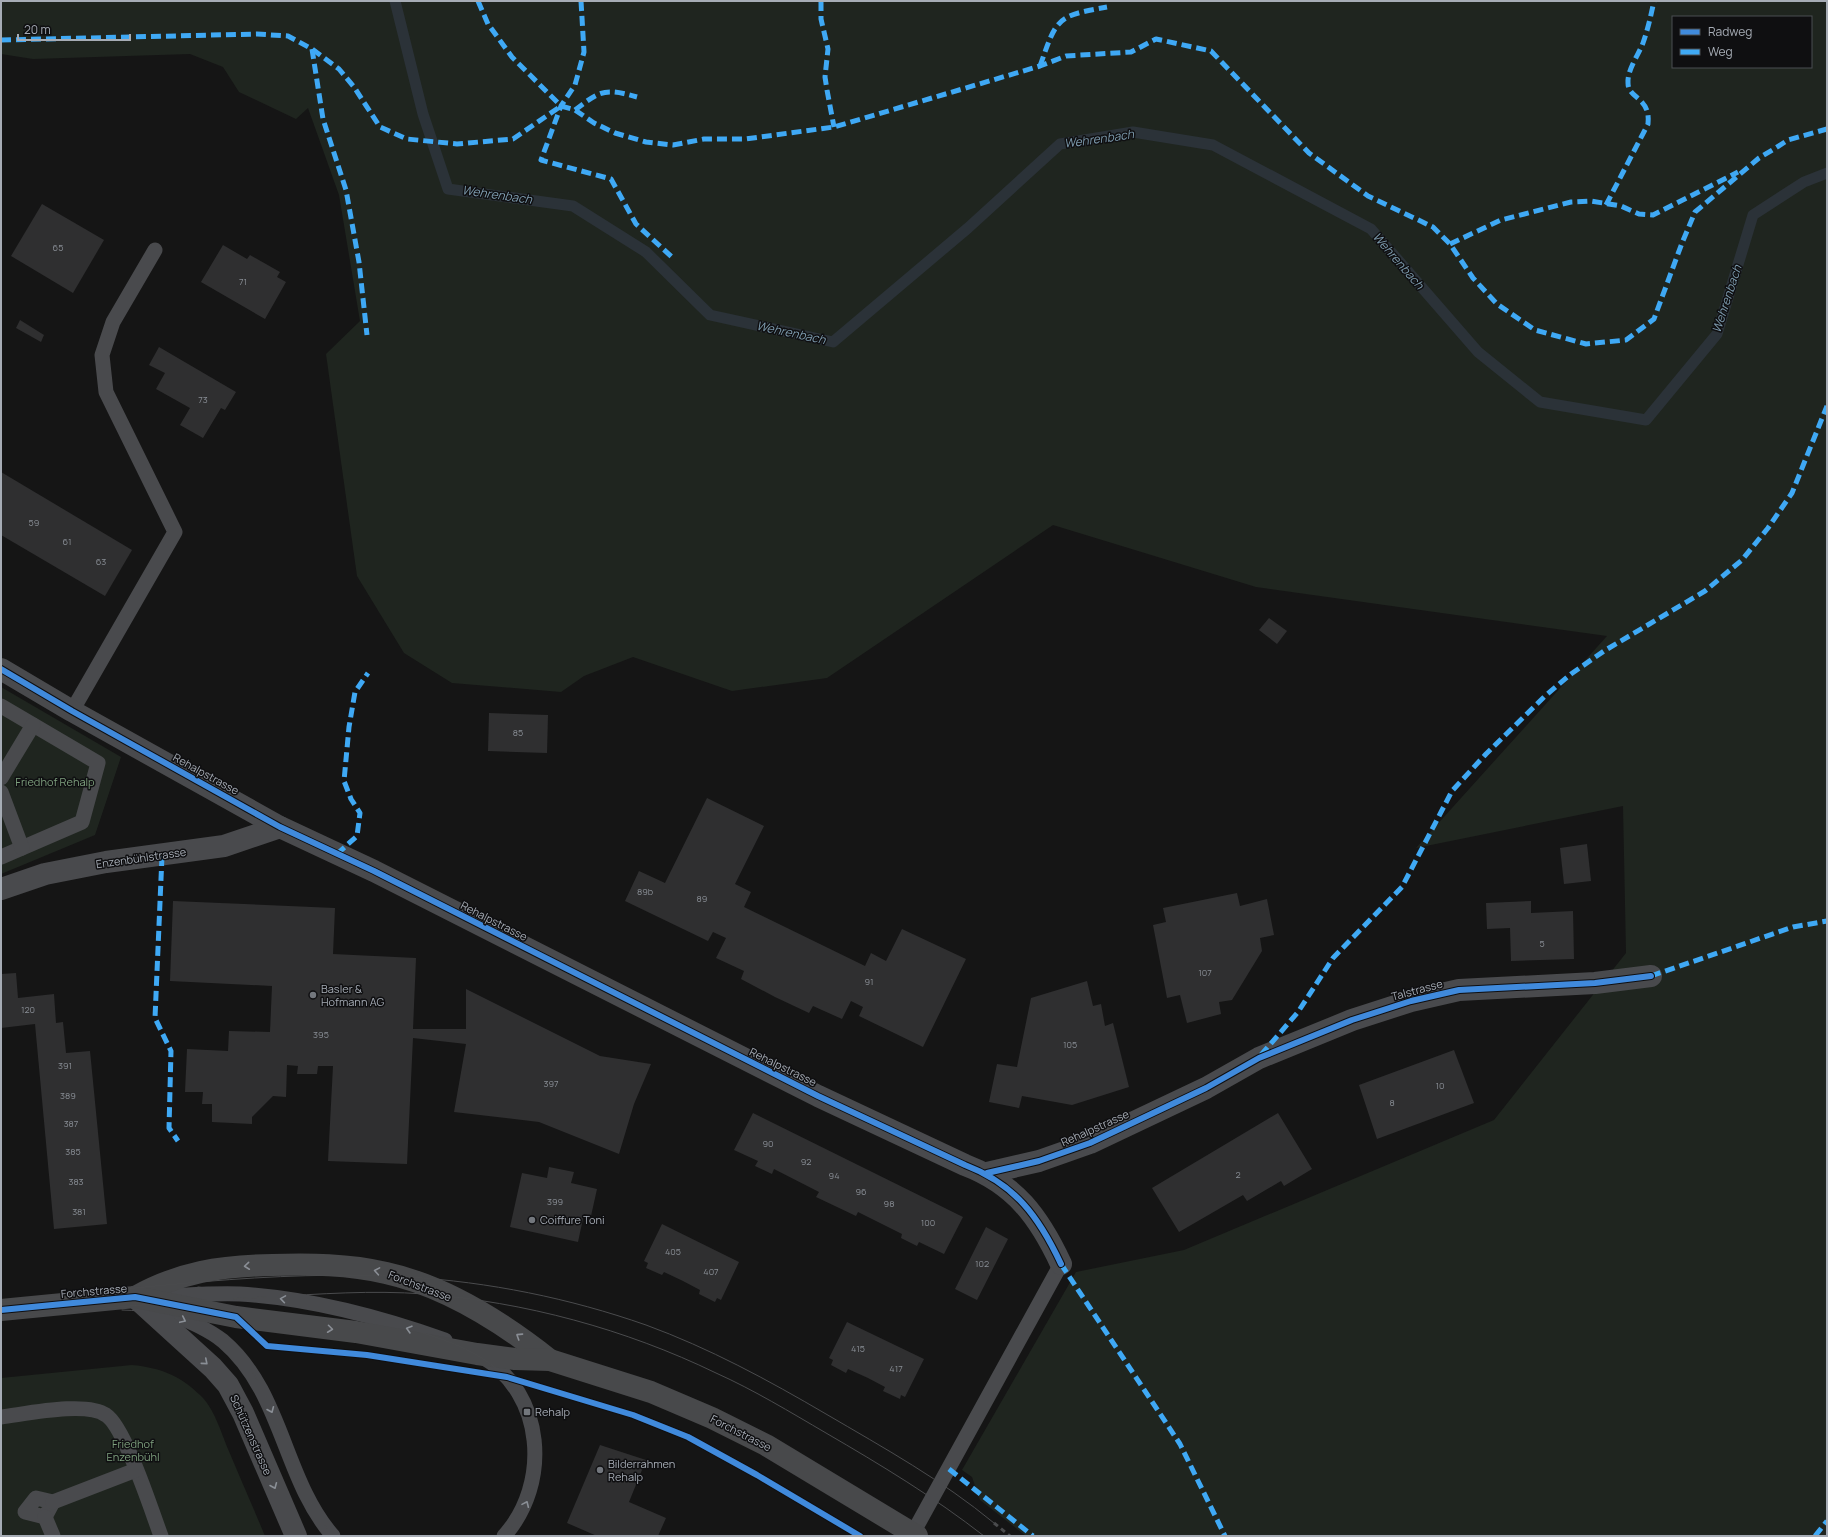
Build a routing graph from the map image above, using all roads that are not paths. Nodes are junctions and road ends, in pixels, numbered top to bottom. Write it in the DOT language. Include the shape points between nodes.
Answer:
graph roads {
  1 [pos="155,250"];
  2 [pos="1,669"];
  3 [pos="1,706"];
  4 [pos="72,711"];
  5 [pos="33,725"];
  6 [pos="1,778"];
  7 [pos="1,792"];
  8 [pos="280,827"];
  9 [pos="22,848"];
  10 [pos="1,856"];
  11 [pos="1,888"];
  12 [pos="1651,976"];
  13 [pos="1206,1088"];
  14 [pos="987,1173"];
  15 [pos="1061,1264"];
  16 [pos="135,1297"];
  17 [pos="1,1310"];
  18 [pos="476,1354"];
  19 [pos="550,1360"];
  20 [pos="1,1417"];
  21 [pos="136,1470"];
  22 [pos="53,1502"];
  23 [pos="45,1517"];
  24 [pos="915,1535"];
  25 [pos="53,1536"];
  26 [pos="161,1536"];
  27 [pos="296,1536"];
  28 [pos="333,1536"];
  29 [pos="504,1536"];
  1 -- 4 [label="lane" via="113,322 102,355 106,392 175,532"];
  2 -- 4 [label="street, Rehalpstrasse"];
  3 -- 5 [label="lane"];
  4 -- 8 [label="street, Rehalpstrasse"];
  5 -- 6 [label="lane"];
  5 -- 9 [label="lane" via="98,763 82,822"];
  7 -- 9 [label="lane"];
  8 -- 11 [label="street, Enzenbühlstrasse" via="224,846 106,862 45,874"];
  8 -- 14 [label="street, Rehalpstrasse" via="374,871 818,1096"];
  9 -- 10 [label="lane"];
  12 -- 13 [label="street, Talstrasse" via="1459,990 1411,1001 1352,1020 1259,1058"];
  13 -- 14 [label="street, Rehalpstrasse" via="1065,1153"];
  14 -- 15 [label="street, Rehalpstrasse" via="1010,1190 1030,1211 1048,1236"];
  15 -- 24 [label="lane"];
  16 -- 17 [label="main road, Forchstrasse"];
  16 -- 18 [label="main road, Forchstrasse" via="236,1317 356,1332"];
  19 -- 16 [label="main road, Forchstrasse, one-way" via="524,1339 488,1316 437,1290 367,1269 308,1264 200,1270"];
  16 -- 27 [label="street, Schützenstrasse, one-way" via="213,1368 228,1385 244,1413"];
  16 -- 28 [label="lane, one-way" via="208,1331 222,1340 245,1363 267,1400 310,1503"];
  18 -- 19 [label="main road, Forchstrasse"];
  29 -- 18 [label="lane, one-way" via="521,1514 532,1485 536,1453 533,1431 528,1412 515,1388 495,1366"];
  19 -- 24 [label="main road, Forchstrasse" via="651,1392 712,1418 766,1445"];
  20 -- 21 [label="lane" via="84,1408 106,1415 122,1435"];
  21 -- 22 [label="lane"];
  21 -- 26 [label="lane"];
  22 -- 23 [label="lane"];
  22 -- 23 [label="lane" via="36,1498 25,1512"];
  23 -- 25 [label="lane"];
}
